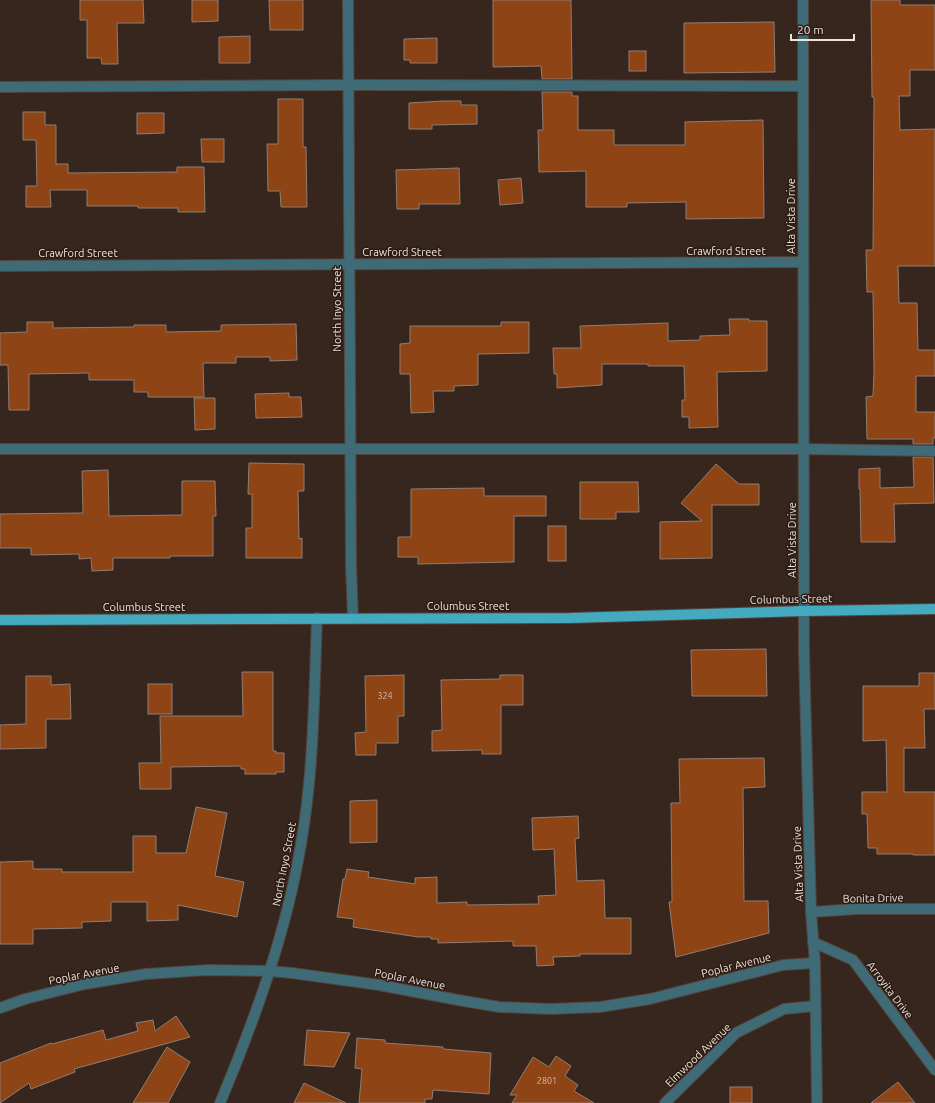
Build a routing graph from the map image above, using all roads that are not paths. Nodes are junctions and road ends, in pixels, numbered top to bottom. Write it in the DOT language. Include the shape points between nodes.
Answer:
graph roads {
  1 [pos="348,0"];
  2 [pos="803,0"];
  3 [pos="348,85"];
  4 [pos="803,86"];
  5 [pos="0,87"];
  6 [pos="803,262"];
  7 [pos="349,264"];
  8 [pos="0,266"];
  9 [pos="0,449"];
  10 [pos="350,449"];
  11 [pos="803,449"];
  12 [pos="935,451"];
  13 [pos="935,609"];
  14 [pos="804,611"];
  15 [pos="317,618"];
  16 [pos="353,618"];
  17 [pos="0,620"];
  18 [pos="935,909"];
  19 [pos="811,912"];
  20 [pos="813,942"];
  21 [pos="815,964"];
  22 [pos="270,971"];
  23 [pos="815,1006"];
  24 [pos="0,1008"];
  25 [pos="935,1070"];
  26 [pos="220,1103"];
  27 [pos="666,1103"];
  28 [pos="817,1103"];
  1 -- 3 [label="street, North Inyo Street"];
  2 -- 4 [label="street, Alta Vista Drive"];
  3 -- 4 [label="street"];
  3 -- 5 [label="street"];
  3 -- 7 [label="street, North Inyo Street"];
  4 -- 6 [label="street, Alta Vista Drive"];
  6 -- 7 [label="street, Crawford Street"];
  6 -- 11 [label="street, Alta Vista Drive"];
  7 -- 8 [label="street, Crawford Street"];
  7 -- 10 [label="street, North Inyo Street"];
  9 -- 10 [label="street"];
  10 -- 11 [label="street"];
  10 -- 16 [label="street, North Inyo Street"];
  11 -- 12 [label="street"];
  11 -- 14 [label="street, Alta Vista Drive"];
  13 -- 14 [label="main road, Columbus Street"];
  14 -- 16 [label="main road, Columbus Street" via="570,618"];
  14 -- 19 [label="street, Alta Vista Drive"];
  15 -- 16 [label="main road, Columbus Street"];
  15 -- 17 [label="main road, Columbus Street"];
  15 -- 22 [label="street, North Inyo Street" via="314,720 301,844 289,905"];
  18 -- 19 [label="street, Bonita Drive"];
  19 -- 20 [label="street, Alta Vista Drive"];
  20 -- 21 [label="street, Alta Vista Drive"];
  20 -- 25 [label="street, Arroyita Drive" via="852,960"];
  21 -- 22 [label="street, Poplar Avenue" via="783,965 650,999 600,1007 550,1010 499,1007 379,985"];
  21 -- 23 [label="street, Alta Vista Drive"];
  22 -- 24 [label="street, Poplar Avenue" via="208,970 146,974 85,984"];
  22 -- 26 [label="street, North Inyo Street"];
  23 -- 27 [label="street, Elmwood Avenue" via="784,1009 736,1032"];
  23 -- 28 [label="street, Alta Vista Drive"];
}
